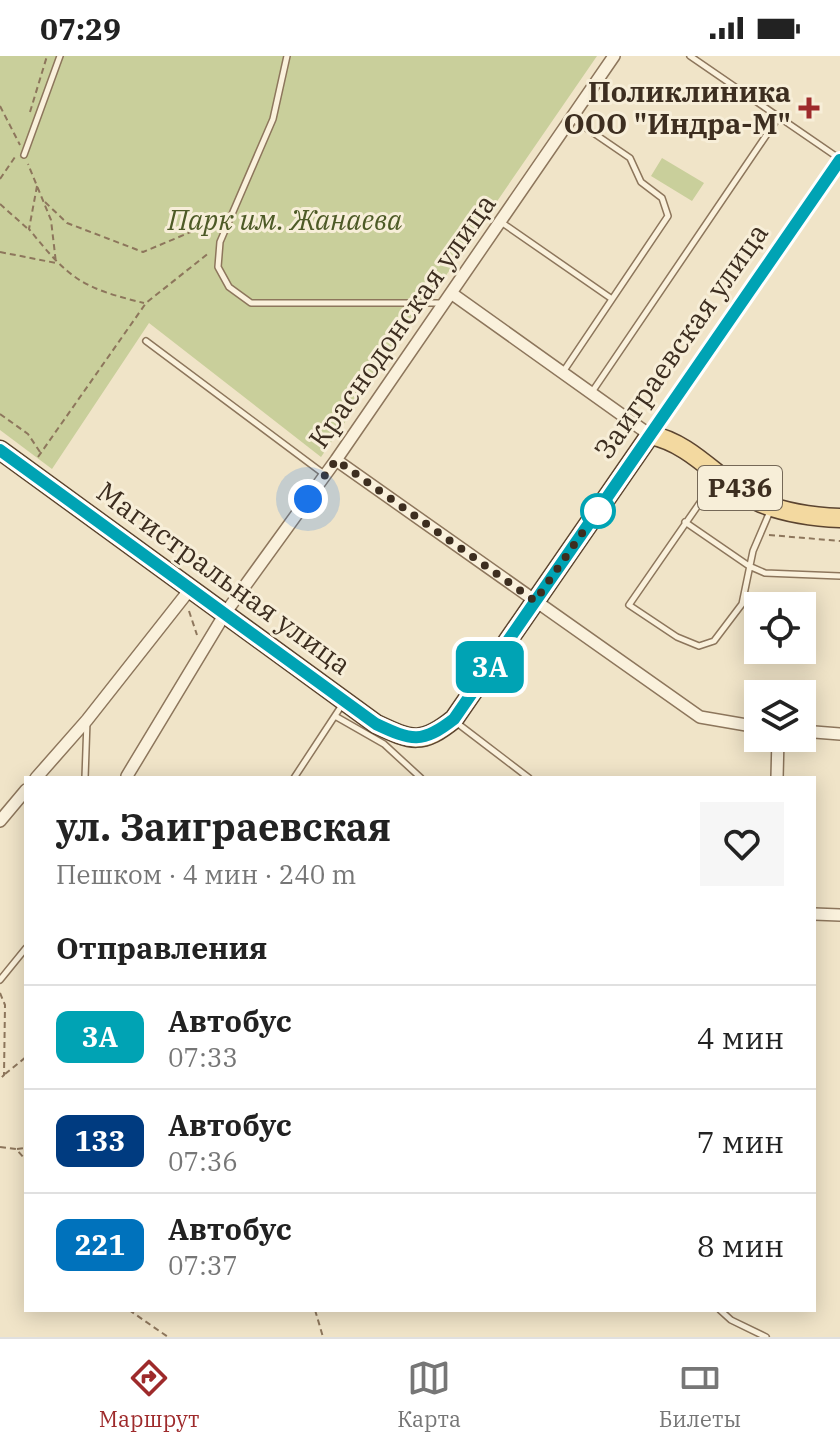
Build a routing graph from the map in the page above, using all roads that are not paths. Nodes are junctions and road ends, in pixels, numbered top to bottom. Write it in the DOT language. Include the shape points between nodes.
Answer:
graph roads {
  1 [pos="60,56"];
  2 [pos="287,56"];
  3 [pos="614,56"];
  4 [pos="690,56"];
  5 [pos="572,118"];
  6 [pos="778,118"];
  7 [pos="24,155"];
  8 [pos="840,160"];
  9 [pos="500,221"];
  10 [pos="448,298"];
  11 [pos="612,299"];
  12 [pos="146,341"];
  13 [pos="562,373"];
  14 [pos="591,393"];
  15 [pos="650,435"];
  16 [pos="0,450"];
  17 [pos="336,460"];
  18 [pos="720,474"];
  19 [pos="325,475"];
  20 [pos="772,506"];
  21 [pos="840,518"];
  22 [pos="685,522"];
  23 [pos="749,566"];
  24 [pos="840,576"];
  25 [pos="187,594"];
  26 [pos="535,601"];
  27 [pos="226,612"];
  28 [pos="340,708"];
  29 [pos="454,719"];
  30 [pos="87,720"];
  31 [pos="744,725"];
  32 [pos="816,732"];
  33 [pos="840,734"];
  34 [pos="421,739"];
  35 [pos="778,752"];
  36 [pos="38,776"];
  37 [pos="85,776"];
  38 [pos="127,776"];
  39 [pos="295,776"];
  40 [pos="419,776"];
  41 [pos="526,776"];
  42 [pos="777,776"];
  43 [pos="24,792"];
  44 [pos="0,821"];
  45 [pos="816,914"];
  46 [pos="840,915"];
  47 [pos="24,950"];
  48 [pos="0,980"];
  49 [pos="722,1312"];
  50 [pos="766,1337"];
  1 -- 7 [label="lane"];
  2 -- 10 [label="lane" via="273,119 220,242 218,267 229,287 251,303"];
  3 -- 5 [label="street, Краснодонская улица"];
  4 -- 6 [label="lane"];
  5 -- 9 [label="street, Краснодонская улица"];
  5 -- 11 [label="lane" via="630,158 641,182 662,198 668,216"];
  6 -- 8 [label="lane"];
  6 -- 14 [label="lane"];
  8 -- 15 [label="street, Заиграевская улица"];
  9 -- 10 [label="street, Краснодонская улица"];
  9 -- 11 [label="lane"];
  10 -- 13 [label="street"];
  10 -- 17 [label="street, Краснодонская улица"];
  11 -- 13 [label="lane"];
  12 -- 19 [label="lane"];
  13 -- 14 [label="street"];
  14 -- 15 [label="street"];
  15 -- 18 [label="main road, P436" via="683,447"];
  15 -- 26 [label="main road, Заиграевская улица"];
  16 -- 25 [label="main road, Магистральная улица"];
  17 -- 19 [label="street, Краснодонская улица"];
  17 -- 26 [label="street"];
  18 -- 20 [label="main road, P436"];
  18 -- 22 [label="lane"];
  19 -- 27 [label="street, Краснодонская улица"];
  20 -- 21 [label="main road, P436"];
  20 -- 23 [label="lane"];
  22 -- 23 [label="lane"];
  22 -- 23 [label="lane" via="629,605 641,614 699,646 714,641 742,604"];
  23 -- 24 [label="lane" via="765,573"];
  25 -- 27 [label="main road, Магистральная улица"];
  25 -- 30 [label="street"];
  26 -- 29 [label="main road, Заиграевская улица"];
  26 -- 31 [label="street" via="700,717"];
  27 -- 28 [label="main road, Магистральная улица"];
  27 -- 38 [label="street, Краснодонская улица"];
  28 -- 34 [label="main road, Магистральная улица" via="402,737"];
  28 -- 39 [label="lane"];
  28 -- 40 [label="lane"];
  29 -- 34 [label="main road, Заиграевская улица"];
  29 -- 41 [label="lane"];
  30 -- 36 [label="street"];
  30 -- 37 [label="lane"];
  32 -- 33 [label="street"];
  35 -- 42 [label="street"];
  43 -- 44 [label="street"];
  45 -- 46 [label="street"];
  47 -- 48 [label="lane"];
  49 -- 50 [label="lane"];
}
